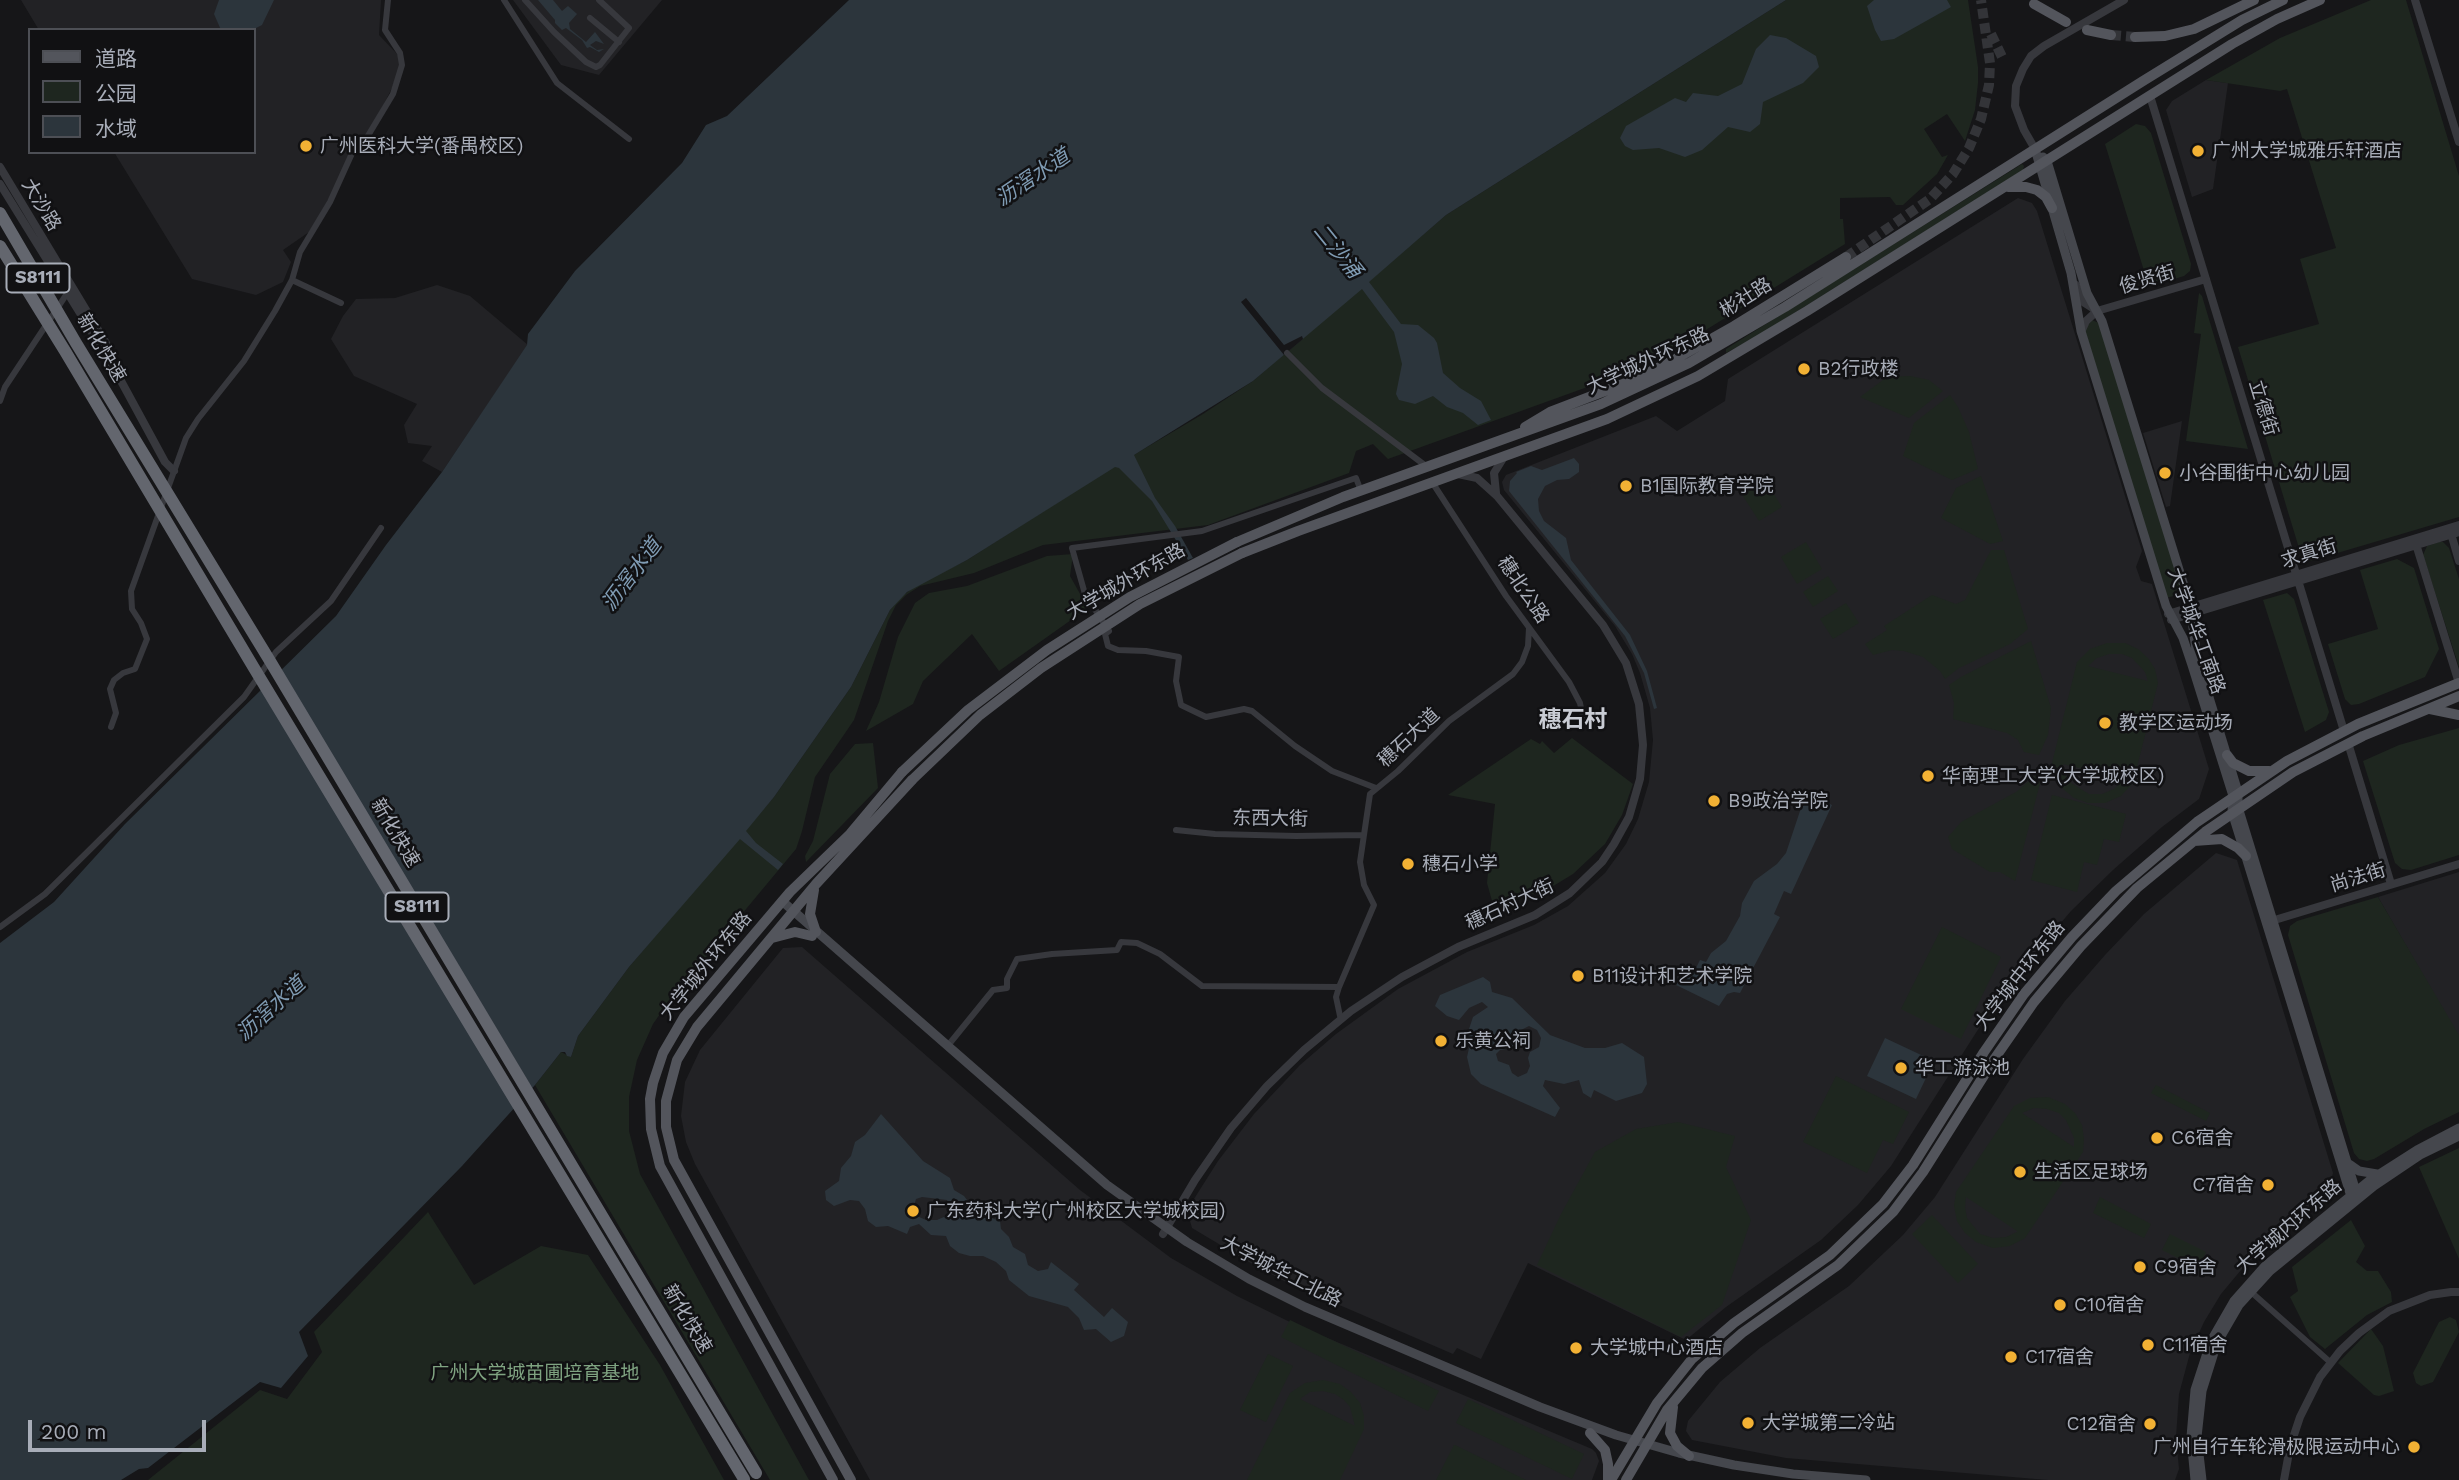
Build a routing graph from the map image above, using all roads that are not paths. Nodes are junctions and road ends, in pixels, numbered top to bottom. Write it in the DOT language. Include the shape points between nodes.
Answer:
graph roads {
  1 [pos="388,0"];
  2 [pos="504,0"];
  3 [pos="525,0"];
  4 [pos="599,0"];
  5 [pos="2124,0"];
  6 [pos="2254,0"];
  7 [pos="2283,0"];
  8 [pos="2319,0"];
  9 [pos="2415,0"];
  10 [pos="2034,4"];
  11 [pos="590,18"];
  12 [pos="2066,22"];
  13 [pos="2087,30"];
  14 [pos="2111,35"];
  15 [pos="2135,37"];
  16 [pos="619,42"];
  17 [pos="2150,96"];
  18 [pos="629,139"];
  19 [pos="2459,142"];
  20 [pos="2035,149"];
  21 [pos="2043,163"];
  22 [pos="0,167"];
  23 [pos="0,184"];
  24 [pos="2002,188"];
  25 [pos="2052,208"];
  26 [pos="0,213"];
  27 [pos="0,246"];
  28 [pos="1846,257"];
  29 [pos="2071,273"];
  30 [pos="2206,279"];
  31 [pos="292,280"];
  32 [pos="68,291"];
  33 [pos="341,303"];
  34 [pos="2097,311"];
  35 [pos="2081,332"];
  36 [pos="1719,347"];
  37 [pos="1287,353"];
  38 [pos="1727,360"];
  39 [pos="1614,398"];
  40 [pos="0,401"];
  41 [pos="1620,413"];
  42 [pos="1511,437"];
  43 [pos="1507,455"];
  44 [pos="1427,467"];
  45 [pos="174,471"];
  46 [pos="1455,474"];
  47 [pos="1432,482"];
  48 [pos="1361,491"];
  49 [pos="1497,496"];
  50 [pos="2459,525"];
  51 [pos="381,528"];
  52 [pos="2453,531"];
  53 [pos="2416,542"];
  54 [pos="2459,561"];
  55 [pos="2298,578"];
  56 [pos="2191,610"];
  57 [pos="2170,617"];
  58 [pos="1529,628"];
  59 [pos="2459,683"];
  60 [pos="2459,696"];
  61 [pos="2424,709"];
  62 [pos="2459,715"];
  63 [pos="1583,718"];
  64 [pos="111,727"];
  65 [pos="2344,731"];
  66 [pos="2348,743"];
  67 [pos="2227,755"];
  68 [pos="2272,770"];
  69 [pos="1376,788"];
  70 [pos="2235,794"];
  71 [pos="2235,809"];
  72 [pos="1176,830"];
  73 [pos="1363,835"];
  74 [pos="2191,842"];
  75 [pos="2246,856"];
  76 [pos="2459,863"];
  77 [pos="816,884"];
  78 [pos="2391,884"];
  79 [pos="780,904"];
  80 [pos="791,914"];
  81 [pos="2270,921"];
  82 [pos="0,927"];
  83 [pos="814,934"];
  84 [pos="770,939"];
  85 [pos="747,942"];
  86 [pos="760,952"];
  87 [pos="1339,987"];
  88 [pos="1340,1016"];
  89 [pos="950,1043"];
  90 [pos="1974,1068"];
  91 [pos="1985,1074"];
  92 [pos="1959,1091"];
  93 [pos="1970,1098"];
  94 [pos="2459,1128"];
  95 [pos="2459,1136"];
  96 [pos="2347,1161"];
  97 [pos="2379,1174"];
  98 [pos="2354,1197"];
  99 [pos="1164,1231"];
  100 [pos="2250,1291"];
  101 [pos="2459,1293"];
  102 [pos="2330,1362"];
  103 [pos="1677,1396"];
  104 [pos="1590,1433"];
  105 [pos="1631,1443"];
  106 [pos="1644,1447"];
  107 [pos="1689,1456"];
  108 [pos="2192,1458"];
  109 [pos="756,1473"];
  110 [pos="744,1479"];
  111 [pos="833,1480"];
  112 [pos="851,1480"];
  113 [pos="1610,1480"];
  114 [pos="1626,1480"];
  115 [pos="1796,1480"];
  116 [pos="1866,1480"];
  117 [pos="2187,1480"];
  118 [pos="2195,1480"];
  119 [pos="2202,1480"];
  120 [pos="2284,1480"];
  1 -- 31 [label="street" via="385,30 400,53 401,73 366,139 354,149 300,252"];
  2 -- 18 [label="street" via="557,83"];
  3 -- 16 [label="street" via="592,66 600,65"];
  4 -- 16 [label="street" via="628,24"];
  5 -- 20 [label="street, 大学城华工南路" via="2044,46 2022,69 2015,106"];
  6 -- 15 [label="main road" via="2194,29"];
  7 -- 20 [label="main road, 大学城外环东路" via="2242,20"];
  8 -- 17 [label="main road, 大学城外环东路" via="2250,34"];
  9 -- 19 [label="street"];
  10 -- 12 [label="main road"];
  11 -- 16 [label="street"];
  13 -- 14 [label="main road"];
  17 -- 21 [label="main road, 大学城外环东路"];
  17 -- 30 [label="street, 立德街"];
  20 -- 21 [label="main road, 大学城华工南路"];
  20 -- 36 [label="main road, 大学城外环东路"];
  21 -- 24 [label="main road, 大学城外环东路"];
  21 -- 25 [label="main road, 大学城华工南路"];
  21 -- 34 [label="main road, 大学城华工南路"];
  22 -- 32 [label="street, 大沙路"];
  23 -- 32 [label="street, 大沙路"];
  24 -- 25 [label="main road" via="2033,188"];
  24 -- 38 [label="main road, 大学城外环东路"];
  25 -- 29 [label="main road, 大学城华工南路"];
  26 -- 109 [label="highway, 新化快速 / S8111, bridge"];
  27 -- 110 [label="highway, 新化快速 / S8111, bridge"];
  28 -- 42 [label="main road, 彬社路" via="1672,361 1550,412"];
  29 -- 34 [label="street, 俊贤街" via="2083,302"];
  29 -- 35 [label="main road, 大学城华工南路"];
  30 -- 34 [label="street, 俊贤街"];
  30 -- 55 [label="street, 立德街"];
  31 -- 33 [label="street"];
  31 -- 45 [label="street" via="244,361 186,438"];
  32 -- 40 [label="street"];
  32 -- 45 [label="street, 大沙路"];
  34 -- 35 [label="street, 俊贤街"];
  34 -- 56 [label="main road, 大学城华工南路"];
  35 -- 57 [label="main road, 大学城华工南路"];
  36 -- 38 [label="main road"];
  36 -- 39 [label="main road, 大学城外环东路"];
  37 -- 44 [label="street" via="1322,388"];
  38 -- 41 [label="main road, 大学城外环东路"];
  39 -- 41 [label="main road" via="1625,402"];
  39 -- 42 [label="main road, 大学城外环东路"];
  41 -- 43 [label="main road, 大学城外环东路"];
  42 -- 44 [label="main road, 大学城外环东路"];
  43 -- 46 [label="main road, 大学城外环东路"];
  43 -- 49 [label="street" via="1494,473"];
  44 -- 48 [label="main road, 大学城外环东路"];
  45 -- 64 [label="street" via="131,591 132,609 147,639 135,669 122,673 110,689 116,713"];
  46 -- 47 [label="main road, 大学城外环东路"];
  46 -- 49 [label="street, 穗石村大街" via="1477,478"];
  47 -- 58 [label="street, 穗北公路"];
  47 -- 77 [label="main road, 大学城外环东路, bridge" via="1242,553 1149,599 1063,653 990,708 912,780"];
  48 -- 69 [label="street, 穗石大道" via="1356,478 1209,529 1072,548 1082,586 1109,631 1105,634 1110,648 1180,657 1176,681 1181,705 1209,718 1244,709 1259,715 1332,771"];
  48 -- 79 [label="main road, 大学城外环东路, bridge" via="1237,542 1151,585 1058,642 968,710 902,772 850,834"];
  49 -- 99 [label="street, 穗石村大街" via="1603,625 1630,673 1641,712 1643,745 1640,779 1629,817 1602,862 1570,893 1535,915 1468,942 1402,977 1304,1050 1226,1135"];
  50 -- 52 [label="street, 求真街"];
  51 -- 82 [label="street" via="331,601 276,652 244,697 45,894"];
  52 -- 53 [label="street, 求真街"];
  52 -- 54 [label="street"];
  53 -- 55 [label="street, 求真街"];
  53 -- 59 [label="street"];
  55 -- 56 [label="street, 求真街"];
  55 -- 65 [label="street, 立德街"];
  56 -- 57 [label="street, 求真街"];
  56 -- 67 [label="main road, 大学城华工南路" via="2197,658"];
  57 -- 70 [label="main road, 大学城华工南路" via="2185,643"];
  58 -- 63 [label="street, 穗北公路" via="1569,682"];
  58 -- 69 [label="street, 穗石大道" via="1528,646 1513,674 1449,721"];
  59 -- 65 [label="main road, 大学城中环东路"];
  60 -- 61 [label="main road, 大学城中环东路"];
  61 -- 62 [label="main road"];
  61 -- 66 [label="main road, 大学城中环东路"];
  65 -- 68 [label="main road, 大学城中环东路"];
  66 -- 71 [label="main road, 大学城中环东路"];
  66 -- 78 [label="street"];
  67 -- 68 [label="main road" via="2249,771"];
  67 -- 70 [label="main road, 大学城华工南路"];
  68 -- 70 [label="main road, 大学城中环东路"];
  69 -- 73 [label="street" via="1369,797"];
  70 -- 71 [label="main road, 大学城华工南路"];
  70 -- 90 [label="main road, 大学城中环东路" via="2146,863 2085,923 2024,994"];
  71 -- 74 [label="main road, 大学城中环东路"];
  71 -- 75 [label="main road, 大学城华工南路"];
  71 -- 81 [label="main road, 大学城华工南路"];
  72 -- 73 [label="street, 东西大街" via="1269,836"];
  73 -- 87 [label="street" via="1360,871 1374,905"];
  74 -- 75 [label="main road" via="2222,839"];
  74 -- 91 [label="main road, 大学城中环东路" via="2137,888 2081,946 2034,1002"];
  75 -- 81 [label="main road, 大学城华工南路"];
  76 -- 78 [label="street, 尚法街"];
  77 -- 80 [label="main road, 大学城外环东路"];
  77 -- 83 [label="main road" via="810,914"];
  78 -- 81 [label="street, 尚法街"];
  79 -- 80 [label="main road, 大学城华工北路"];
  79 -- 85 [label="main road, 大学城外环东路"];
  80 -- 83 [label="main road, 大学城华工北路"];
  80 -- 84 [label="main road, 大学城外环东路"];
  81 -- 96 [label="main road, 大学城华工南路"];
  81 -- 98 [label="main road, 大学城华工南路"];
  83 -- 84 [label="main road" via="794,932"];
  83 -- 99 [label="main road, 大学城华工北路"];
  84 -- 86 [label="main road, 大学城外环东路"];
  85 -- 86 [label="main road" via="759,942"];
  85 -- 111 [label="main road, 大学城外环东路" via="667,1044 653,1083 651,1129 665,1176"];
  86 -- 112 [label="main road, 大学城外环东路" via="697,1027 677,1059 666,1101 666,1127 679,1169"];
  87 -- 88 [label="street"];
  87 -- 89 [label="street" via="1202,986 1160,954 1137,943 1121,942 1118,950 1017,960 1007,988 993,990"];
  90 -- 91 [label="main road"];
  90 -- 92 [label="main road, 大学城中环东路"];
  91 -- 93 [label="main road, 大学城中环东路"];
  92 -- 93 [label="main road"];
  92 -- 105 [label="main road, 大学城中环东路" via="1913,1165 1871,1217 1830,1255 1707,1345 1662,1395"];
  93 -- 103 [label="main road, 大学城中环东路" via="1923,1172 1881,1225 1828,1272 1723,1348"];
  94 -- 97 [label="main road, 大学城内环东路"];
  95 -- 98 [label="main road, 大学城内环东路"];
  96 -- 97 [label="main road" via="2359,1171"];
  96 -- 98 [label="main road, 大学城华工南路"];
  97 -- 98 [label="main road, 大学城内环东路"];
  98 -- 100 [label="main road, 大学城内环东路"];
  98 -- 108 [label="main road, 大学城内环东路" via="2258,1273 2223,1318 2206,1351 2195,1390"];
  99 -- 104 [label="main road, 大学城华工北路" via="1230,1275 1285,1304"];
  99 -- 105 [label="main road, 大学城华工北路" via="1305,1307"];
  100 -- 102 [label="street"];
  100 -- 119 [label="main road, 大学城内环东路" via="2224,1330 2204,1382 2197,1437"];
  101 -- 102 [label="street" via="2430,1296 2389,1311 2359,1332"];
  102 -- 120 [label="street" via="2300,1417"];
  103 -- 106 [label="main road, 大学城中环东路"];
  103 -- 107 [label="main road" via="1670,1433"];
  104 -- 105 [label="main road, 大学城华工北路"];
  104 -- 113 [label="main road" via="1605,1450"];
  105 -- 106 [label="main road, 大学城华工北路"];
  105 -- 113 [label="main road, 大学城中环东路"];
  106 -- 107 [label="main road, 大学城华工北路"];
  106 -- 114 [label="main road, 大学城中环东路"];
  106 -- 115 [label="main road, 大学城华工北路" via="1723,1469"];
  107 -- 116 [label="main road, 大学城华工北路" via="1766,1470"];
  108 -- 117 [label="main road"];
  108 -- 118 [label="main road, 大学城内环东路"];
}
